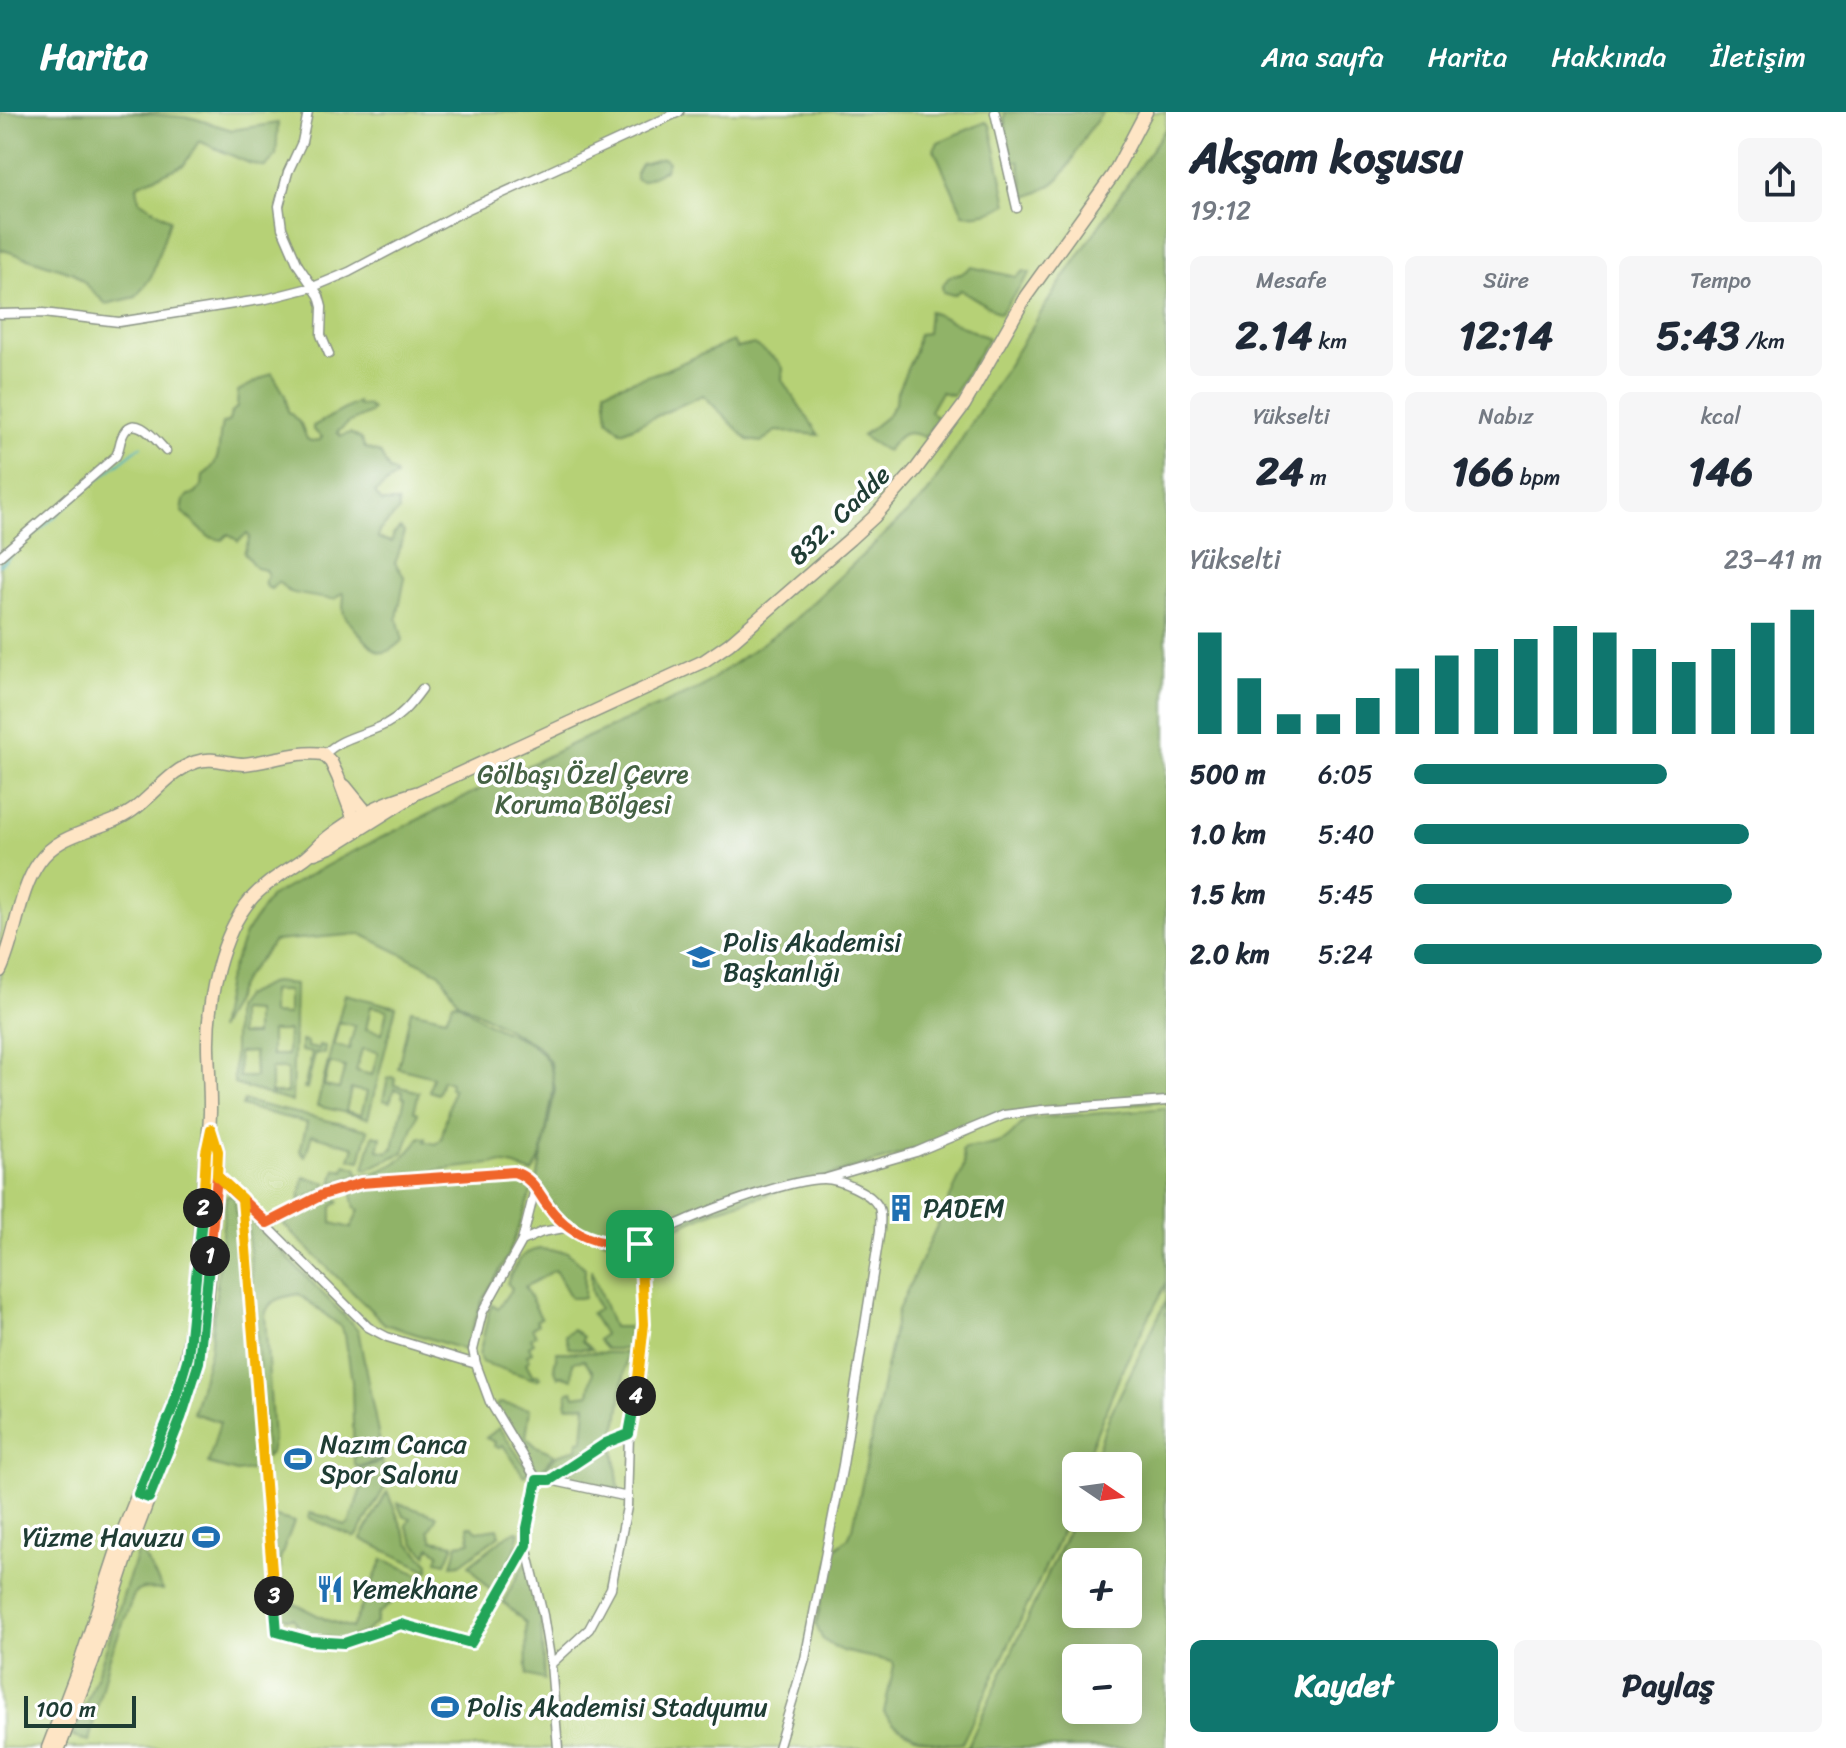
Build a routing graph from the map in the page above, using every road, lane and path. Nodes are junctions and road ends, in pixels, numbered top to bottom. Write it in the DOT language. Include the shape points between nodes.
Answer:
graph roads {
  1 [pos="308,112"];
  2 [pos="679,112"];
  3 [pos="1146,112"];
  4 [pos="995,113"];
  5 [pos="1017,208"];
  6 [pos="313,287"];
  7 [pos="0,314"];
  8 [pos="329,354"];
  9 [pos="166,451"];
  10 [pos="0,556"];
  11 [pos="422,689"];
  12 [pos="324,755"];
  13 [pos="362,821"];
  14 [pos="0,971"];
  15 [pos="1166,1101"];
  16 [pos="211,1129"];
  17 [pos="217,1176"];
  18 [pos="827,1179"];
  19 [pos="536,1185"];
  20 [pos="242,1199"];
  21 [pos="267,1223"];
  22 [pos="570,1227"];
  23 [pos="522,1241"];
  24 [pos="640,1244"];
  25 [pos="476,1364"];
  26 [pos="629,1434"];
  27 [pos="537,1480"];
  28 [pos="550,1480"];
  29 [pos="144,1496"];
  30 [pos="628,1497"];
  31 [pos="527,1545"];
  32 [pos="551,1664"];
  33 [pos="48,1748"];
  34 [pos="59,1748"];
  35 [pos="558,1748"];
  36 [pos="778,1748"];
  1 -- 6 [label="street" via="279,206 282,228"];
  2 -- 6 [label="street"];
  3 -- 13 [label="street, 832. Cadde" via="1113,175 1026,296 964,405 916,469 858,532 704,661"];
  4 -- 5 [label="street"];
  6 -- 7 [label="street" via="119,322"];
  6 -- 8 [label="street" via="322,307 321,335"];
  9 -- 10 [label="street" via="144,428 131,427 116,456"];
  11 -- 12 [label="street" via="406,711"];
  12 -- 13 [label="street"];
  12 -- 14 [label="street" via="240,764 193,762 124,816 55,845 32,873"];
  13 -- 16 [label="street, 832. Cadde" via="327,837 251,899 239,919 223,955 208,1020"];
  15 -- 18 [label="street" via="1004,1115 916,1152"];
  16 -- 17 [label="street, 832. Cadde" via="218,1151"];
  16 -- 29 [label="street, 832. Cadde" via="188,1357"];
  17 -- 20 [label="street"];
  17 -- 29 [label="street, 832. Cadde" via="199,1362 181,1418"];
  18 -- 24 [label="street" via="731,1204"];
  18 -- 36 [label="street" via="877,1203 880,1230 843,1465 805,1659"];
  19 -- 21 [label="street" via="506,1171 361,1183 322,1195"];
  19 -- 22 [label="street"];
  19 -- 23 [label="street"];
  20 -- 21 [label="street"];
  20 -- 31 [label="street" via="277,1632 344,1643 401,1624 471,1643"];
  21 -- 25 [label="street" via="378,1333"];
  22 -- 23 [label="street"];
  22 -- 24 [label="street" via="596,1242"];
  23 -- 25 [label="street" via="482,1313 473,1350"];
  24 -- 26 [label="street" via="644,1324"];
  25 -- 27 [label="street" via="497,1416"];
  26 -- 28 [label="street"];
  26 -- 30 [label="street"];
  27 -- 28 [label="street"];
  27 -- 31 [label="street"];
  28 -- 30 [label="street"];
  29 -- 33 [label="street, 832. Cadde"];
  29 -- 34 [label="street, 832. Cadde"];
  30 -- 32 [label="street" via="606,1602 589,1629"];
  31 -- 32 [label="street"];
  32 -- 35 [label="street"];
}
